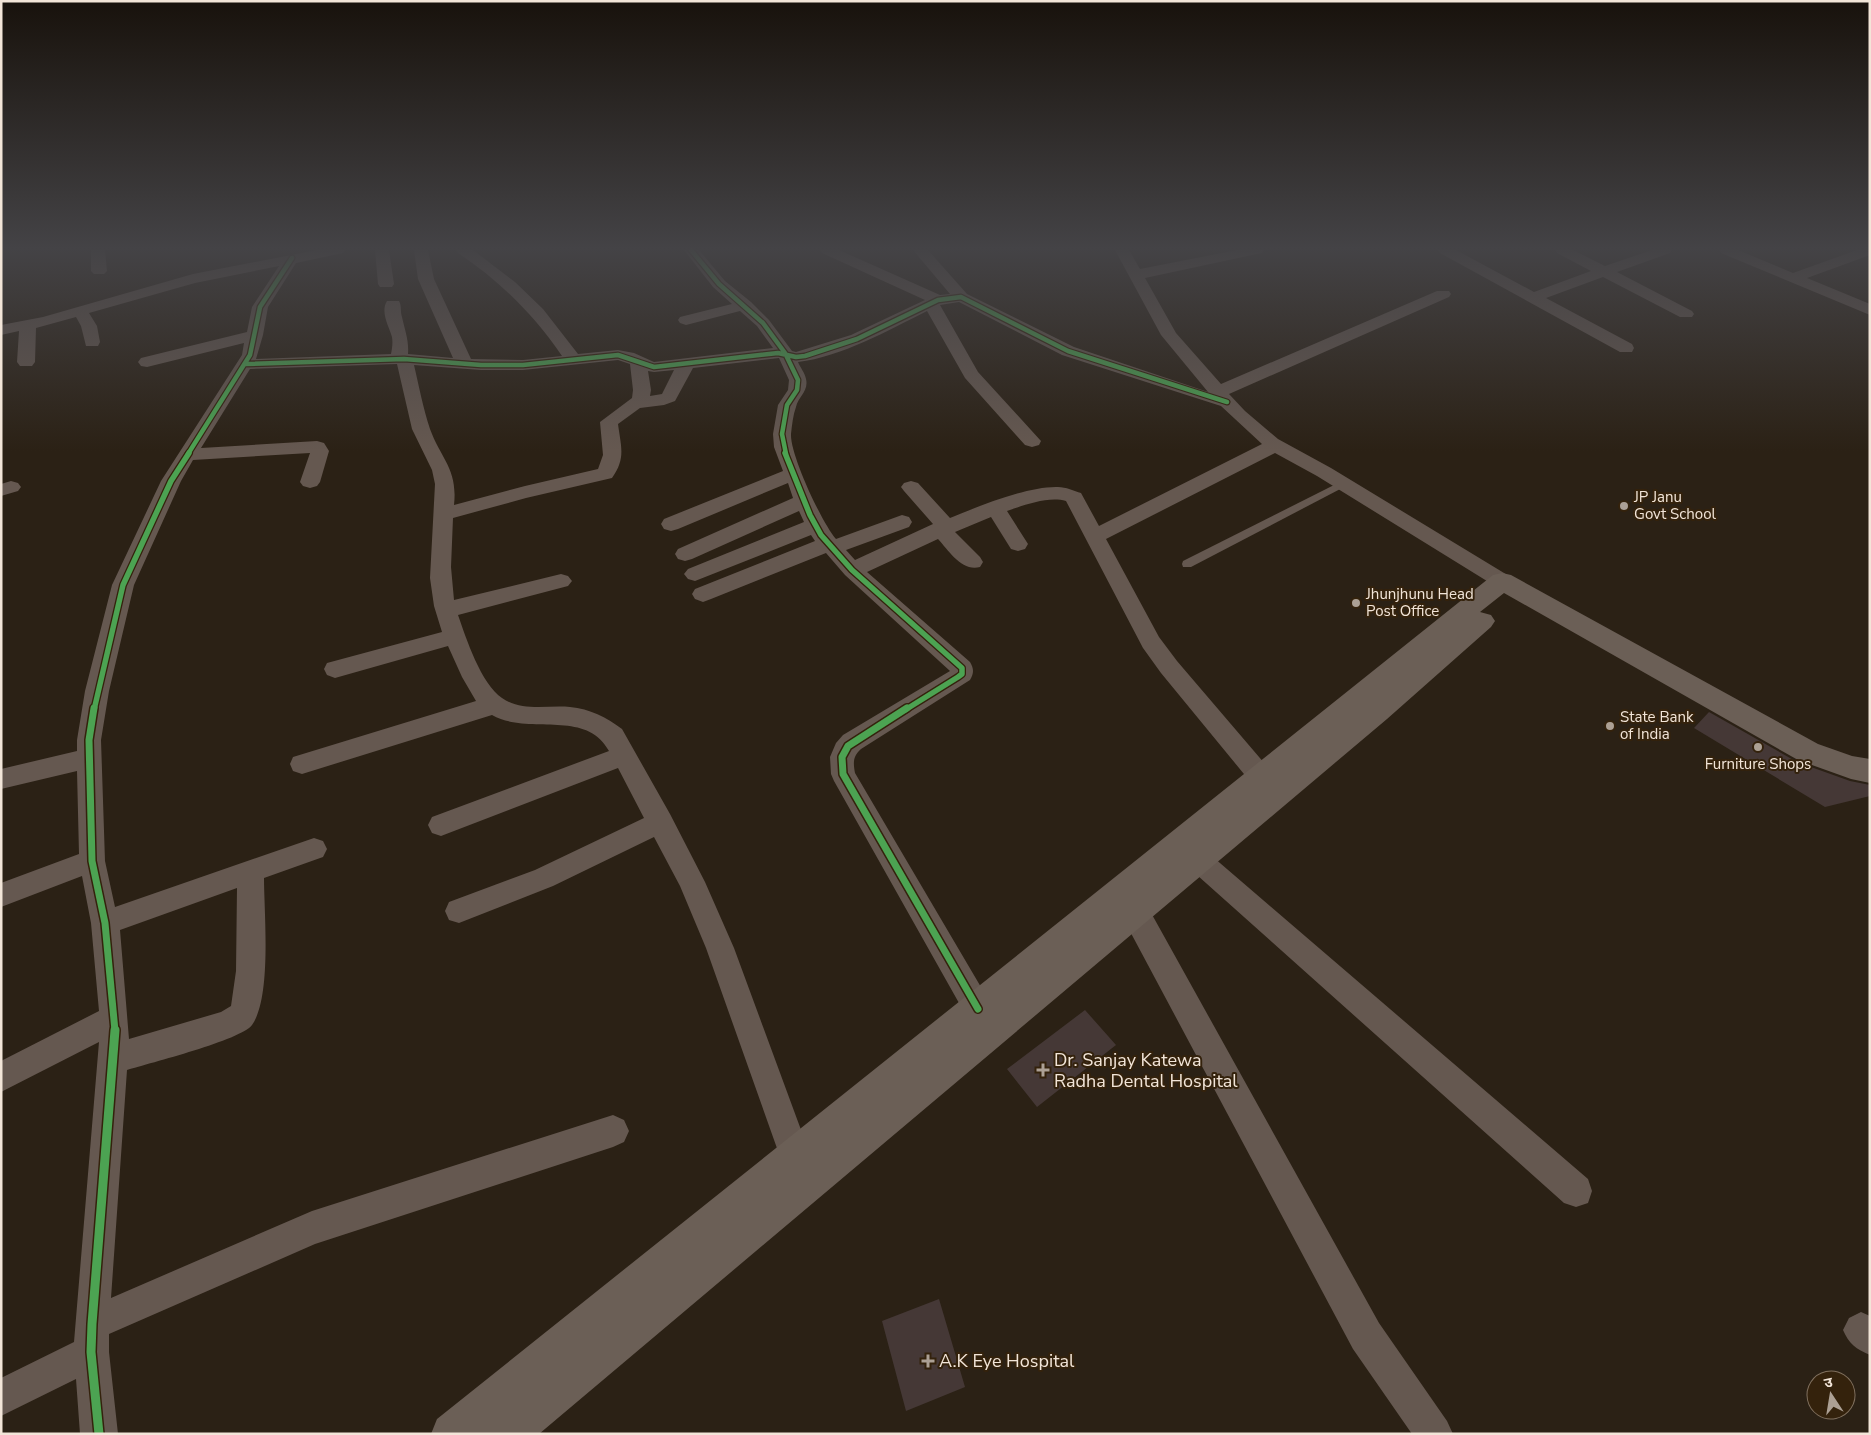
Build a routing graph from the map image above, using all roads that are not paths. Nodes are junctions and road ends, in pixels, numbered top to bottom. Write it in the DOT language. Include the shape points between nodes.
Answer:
graph roads {
  1 [pos="58,317"];
  2 [pos="84,317"];
  3 [pos="258,317"];
  4 [pos="394,317"];
  5 [pos="443,317"];
  6 [pos="542,317"];
  7 [pos="697,317"];
  8 [pos="758,317"];
  9 [pos="903,317"];
  10 [pos="943,317"];
  11 [pos="1001,317"];
  12 [pos="1159,317"];
  13 [pos="1394,317"];
  14 [pos="1570,317"];
  15 [pos="686,320"];
  16 [pos="28,325"];
  17 [pos="1,330"];
  18 [pos="255,336"];
  19 [pos="92,342"];
  20 [pos="1626,348"];
  21 [pos="785,353"];
  22 [pos="401,359"];
  23 [pos="573,359"];
  24 [pos="638,360"];
  25 [pos="26,362"];
  26 [pos="147,362"];
  27 [pos="245,364"];
  28 [pos="464,364"];
  29 [pos="686,364"];
  30 [pos="1222,397"];
  31 [pos="638,403"];
  32 [pos="1032,441"];
  33 [pos="1275,445"];
  34 [pos="188,454"];
  35 [pos="793,474"];
  36 [pos="310,482"];
  37 [pos="1342,484"];
  38 [pos="911,487"];
  39 [pos="804,501"];
  40 [pos="995,508"];
  41 [pos="443,514"];
  42 [pos="902,522"];
  43 [pos="671,524"];
  44 [pos="943,528"];
  45 [pos="1095,536"];
  46 [pos="825,539"];
  47 [pos="1018,544"];
  48 [pos="685,554"];
  49 [pos="973,562"];
  50 [pos="1187,564"];
  51 [pos="852,570"];
  52 [pos="695,574"];
  53 [pos="561,581"];
  54 [pos="1509,586"];
  55 [pos="703,594"];
  56 [pos="446,610"];
  57 [pos="456,636"];
  58 [pos="336,669"];
  59 [pos="494,705"];
  60 [pos="624,756"];
  61 [pos="89,758"];
  62 [pos="302,764"];
  63 [pos="1870,771"];
  64 [pos="1262,778"];
  65 [pos="1,779"];
  66 [pos="661,822"];
  67 [pos="441,825"];
  68 [pos="314,850"];
  69 [pos="1197,859"];
  70 [pos="92,861"];
  71 [pos="251,872"];
  72 [pos="1,895"];
  73 [pos="1129,901"];
  74 [pos="458,912"];
  75 [pos="105,923"];
  76 [pos="978,1009"];
  77 [pos="113,1019"];
  78 [pos="113,1059"];
  79 [pos="1,1077"];
  80 [pos="613,1131"];
  81 [pos="795,1157"];
  82 [pos="1576,1191"];
  83 [pos="92,1338"];
  84 [pos="1,1398"];
  85 [pos="99,1434"];
  86 [pos="452,1434"];
  87 [pos="505,1434"];
  88 [pos="1434,1434"];
  1 -- 16 [label="street"];
  2 -- 19 [label="street"];
  3 -- 18 [label="street"];
  4 -- 22 [label="street"];
  5 -- 28 [label="street"];
  6 -- 23 [label="street"];
  7 -- 15 [label="street"];
  8 -- 21 [label="street"];
  9 -- 21 [label="street" via="842,345 801,357"];
  10 -- 32 [label="street" via="972,374"];
  11 -- 30 [label="street" via="1068,351 1213,399"];
  12 -- 30 [label="street" via="1169,335"];
  13 -- 30 [label="street"];
  14 -- 20 [label="street"];
  16 -- 17 [label="street"];
  16 -- 25 [label="street"];
  18 -- 26 [label="street"];
  18 -- 27 [label="street"];
  21 -- 29 [label="street"];
  21 -- 35 [label="street" via="799,384 787,405 782,434"];
  22 -- 27 [label="street"];
  22 -- 28 [label="street"];
  22 -- 41 [label="street" via="421,429 443,476"];
  23 -- 24 [label="street" via="618,355"];
  23 -- 28 [label="street" via="523,365"];
  24 -- 29 [label="street" via="654,367"];
  24 -- 31 [label="street" via="642,390"];
  27 -- 34 [label="street"];
  29 -- 31 [label="street" via="669,397"];
  30 -- 33 [label="street"];
  31 -- 41 [label="street" via="609,422 613,450 611,464 605,474"];
  33 -- 37 [label="street"];
  33 -- 45 [label="street"];
  34 -- 36 [label="street" via="317,448 320,451"];
  34 -- 61 [label="street" via="171,482 123,585 97,691 88,740"];
  35 -- 39 [label="street"];
  35 -- 43 [label="street"];
  37 -- 50 [label="lane"];
  37 -- 54 [label="street"];
  38 -- 44 [label="street"];
  39 -- 46 [label="street"];
  39 -- 48 [label="street"];
  40 -- 44 [label="street"];
  40 -- 45 [label="street" via="1068,492"];
  40 -- 47 [label="street"];
  41 -- 56 [label="street" via="442,583"];
  42 -- 46 [label="street"];
  44 -- 49 [label="street"];
  44 -- 51 [label="street"];
  45 -- 64 [label="street" via="1151,642"];
  46 -- 51 [label="street"];
  46 -- 52 [label="street"];
  46 -- 55 [label="street"];
  51 -- 76 [label="street" via="962,670 958,677 852,742 843,750 840,761 847,781"];
  53 -- 56 [label="street"];
  54 -- 63 [label="highway" via="1808,752"];
  54 -- 64 [label="highway"];
  54 -- 69 [label="highway" via="1377,712"];
  56 -- 57 [label="street"];
  57 -- 58 [label="street"];
  57 -- 59 [label="street" via="475,680"];
  59 -- 60 [label="street" via="526,715 595,721 613,736"];
  59 -- 62 [label="street"];
  60 -- 66 [label="street"];
  60 -- 67 [label="street"];
  61 -- 65 [label="street"];
  61 -- 70 [label="street"];
  64 -- 73 [label="highway"];
  66 -- 74 [label="street" via="544,878"];
  66 -- 81 [label="street" via="692,882 720,948"];
  68 -- 71 [label="street"];
  69 -- 73 [label="highway"];
  69 -- 82 [label="street"];
  70 -- 72 [label="street"];
  70 -- 75 [label="street"];
  71 -- 75 [label="street"];
  71 -- 78 [label="street" via="250,971 247,1004 242,1016 228,1024"];
  73 -- 76 [label="highway"];
  73 -- 87 [label="highway"];
  73 -- 88 [label="street" via="1366,1336"];
  75 -- 77 [label="street"];
  76 -- 81 [label="highway"];
  77 -- 78 [label="street"];
  77 -- 79 [label="street"];
  78 -- 83 [label="street"];
  80 -- 83 [label="street" via="312,1228"];
  81 -- 86 [label="highway"];
  83 -- 84 [label="street"];
  83 -- 85 [label="street"];
}
